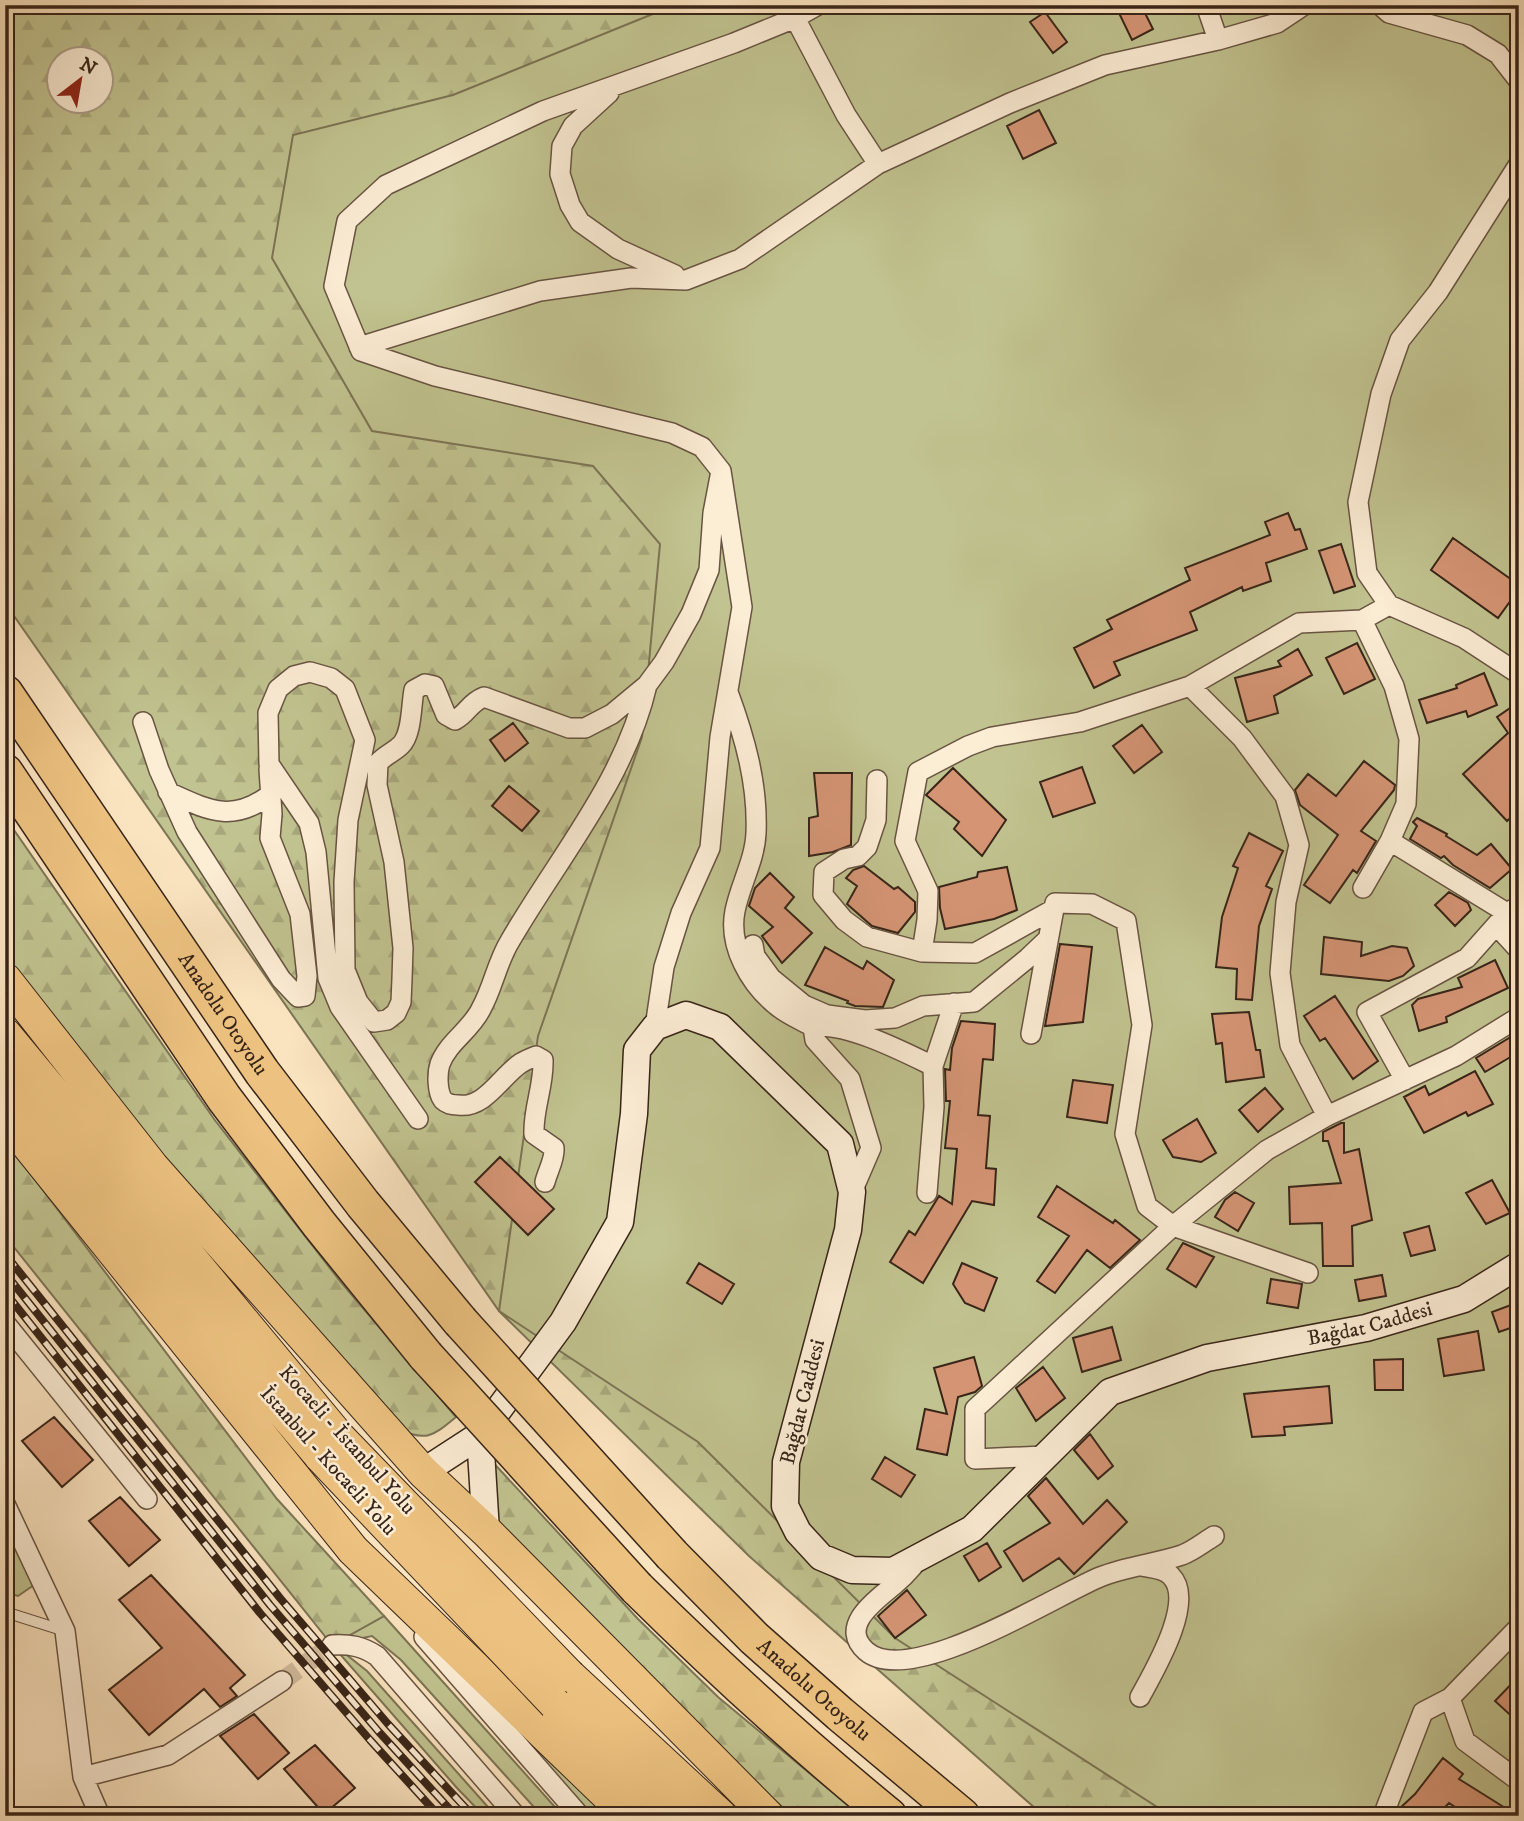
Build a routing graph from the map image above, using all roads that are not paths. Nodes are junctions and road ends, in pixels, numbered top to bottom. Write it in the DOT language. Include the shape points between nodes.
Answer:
graph roads {
  1 [pos="818,5"];
  2 [pos="1206,5"];
  3 [pos="1304,5"];
  4 [pos="1380,5"];
  5 [pos="795,18"];
  6 [pos="1219,40"];
  7 [pos="1519,81"];
  8 [pos="620,84"];
  9 [pos="878,164"];
  10 [pos="1519,164"];
  11 [pos="686,280"];
  12 [pos="359,347"];
  13 [pos="721,471"];
  14 [pos="1389,605"];
  15 [pos="1362,620"];
  16 [pos="1519,674"];
  17 [pos="647,685"];
  18 [pos="1190,686"];
  19 [pos="728,691"];
  20 [pos="5,693"];
  21 [pos="143,722"];
  22 [pos="269,764"];
  23 [pos="5,772"];
  24 [pos="877,780"];
  25 [pos="168,792"];
  26 [pos="271,794"];
  27 [pos="1390,841"];
  28 [pos="1363,888"];
  29 [pos="1054,909"];
  30 [pos="1508,915"];
  31 [pos="1048,939"];
  32 [pos="752,945"];
  33 [pos="1519,950"];
  34 [pos="922,952"];
  35 [pos="5,979"];
  36 [pos="954,1003"];
  37 [pos="1519,1017"];
  38 [pos="655,1027"];
  39 [pos="813,1027"];
  40 [pos="5,1034"];
  41 [pos="1031,1034"];
  42 [pos="933,1066"];
  43 [pos="1405,1080"];
  44 [pos="5,1082"];
  45 [pos="1327,1116"];
  46 [pos="5,1117"];
  47 [pos="418,1119"];
  48 [pos="545,1182"];
  49 [pos="852,1192"];
  50 [pos="927,1193"];
  51 [pos="1173,1226"];
  52 [pos="1519,1265"];
  53 [pos="1308,1272"];
  54 [pos="5,1323"];
  55 [pos="480,1436"];
  56 [pos="330,1447"];
  57 [pos="1044,1456"];
  58 [pos="423,1472"];
  59 [pos="148,1499"];
  60 [pos="5,1504"];
  61 [pos="486,1531"];
  62 [pos="1214,1536"];
  63 [pos="353,1550"];
  64 [pos="923,1555"];
  65 [pos="1136,1565"];
  66 [pos="5,1612"];
  67 [pos="1519,1627"];
  68 [pos="65,1631"];
  69 [pos="332,1644"];
  70 [pos="282,1681"];
  71 [pos="474,1683"];
  72 [pos="1140,1697"];
  73 [pos="1450,1698"];
  74 [pos="83,1777"];
  75 [pos="1519,1781"];
  76 [pos="100,1816"];
  77 [pos="516,1816"];
  78 [pos="580,1816"];
  79 [pos="629,1816"];
  80 [pos="676,1816"];
  81 [pos="721,1816"];
  82 [pos="768,1816"];
  83 [pos="889,1816"];
  84 [pos="962,1816"];
  85 [pos="1383,1816"];
  1 -- 5 [label="street"];
  2 -- 6 [label="street"];
  3 -- 6 [label="street" via="1277,23"];
  4 -- 7 [label="street" via="1389,13 1466,35 1498,54"];
  5 -- 8 [label="street"];
  5 -- 9 [label="street" via="846,115"];
  6 -- 9 [label="street" via="1105,65"];
  8 -- 11 [label="street" via="573,126 562,146 560,174 570,205 580,222 618,249"];
  8 -- 12 [label="street" via="542,111 386,184 347,221 334,286"];
  9 -- 11 [label="street" via="740,259"];
  10 -- 14 [label="street" via="1438,292 1400,340 1381,394 1358,502 1367,573"];
  11 -- 12 [label="street" via="631,278 540,291"];
  12 -- 13 [label="street" via="435,376 672,433 702,447"];
  13 -- 17 [label="street" via="709,570 691,614"];
  13 -- 19 [label="street" via="742,607"];
  14 -- 15 [label="street"];
  14 -- 16 [label="street" via="1464,638"];
  15 -- 18 [label="street" via="1299,623"];
  15 -- 27 [label="street" via="1394,687 1409,739 1406,804"];
  17 -- 22 [label="street" via="612,714 585,728 569,728 484,697 455,720 446,715 434,686 425,684 414,690 408,736 378,763 377,785 394,862 403,948 401,1002 387,1020 374,1022 358,1002 345,970 348,820 365,740 345,689 331,678 310,672 294,676 278,689 268,713"];
  17 -- 48 [label="street" via="624,751 596,803 508,944 477,1018 439,1065 438,1087 443,1099 467,1107 520,1063 536,1056 543,1060 544,1078 533,1114 534,1134 554,1148"];
  18 -- 34 [label="street" via="1080,722 992,737 918,772 905,841 928,891"];
  18 -- 45 [label="street" via="1242,738 1285,796 1299,845 1286,902 1280,973 1290,1045"];
  19 -- 38 [label="street" via="710,848 667,956"];
  19 -- 39 [label="street" via="745,738 755,790 756,836 734,913 735,939 745,970 776,1006"];
  20 -- 84 [label="highway, Anadolu Otoyolu, bridge" via="262,1072 460,1321 672,1555 773,1655"];
  21 -- 25 [label="street"];
  22 -- 26 [label="street"];
  22 -- 47 [label="street" via="309,823 328,978 340,1007"];
  23 -- 83 [label="highway, bridge" via="224,1098 426,1356 637,1588 745,1692"];
  24 -- 34 [label="street" via="876,820 867,847 824,872 823,895 844,920 867,937"];
  25 -- 26 [label="street" via="223,813 257,805"];
  25 -- 26 [label="street" via="187,832 252,937 281,979 298,997 305,996 300,914 270,838"];
  27 -- 28 [label="street"];
  27 -- 30 [label="street"];
  29 -- 31 [label="street"];
  29 -- 34 [label="street" via="975,953"];
  29 -- 51 [label="street" via="1055,903 1092,904 1126,921 1142,1025 1125,1134 1147,1206"];
  30 -- 33 [label="street"];
  30 -- 43 [label="street" via="1467,958 1367,1012"];
  31 -- 36 [label="street" via="974,1002"];
  31 -- 41 [label="street"];
  32 -- 36 [label="street" via="771,978 804,1005 827,1015 895,1018 923,1006"];
  35 -- 58 [label="highway" via="152,1166"];
  36 -- 42 [label="street"];
  37 -- 43 [label="street" via="1456,1056"];
  38 -- 49 [label="main road, Bağdat Caddesi" via="686,1015 720,1027 840,1144"];
  38 -- 55 [label="main road" via="637,1050 620,1222 563,1322"];
  39 -- 42 [label="street" via="826,1025 897,1048"];
  39 -- 49 [label="street" via="816,1040 850,1079 871,1147"];
  40 -- 56 [label="highway, Kocaeli - İstanbul Yolu"];
  42 -- 50 [label="street"];
  43 -- 45 [label="street"];
  44 -- 56 [label="highway, İstanbul - Kocaeli Yolu"];
  45 -- 51 [label="street" via="1267,1150"];
  46 -- 63 [label="highway"];
  49 -- 64 [label="main road, Bağdat Caddesi" via="848,1230 786,1462 785,1506 798,1532 821,1557 852,1570 893,1572"];
  51 -- 53 [label="street"];
  51 -- 57 [label="street" via="975,1409 975,1459"];
  52 -- 57 [label="main road, Bağdat Caddesi" via="1464,1299 1366,1328 1207,1359 1110,1392"];
  54 -- 59 [label="street"];
  55 -- 58 [label="main road"];
  55 -- 61 [label="main road"];
  56 -- 80 [label="highway, İstanbul - Kocaeli Yolu, bridge" via="555,1704"];
  56 -- 81 [label="highway, Kocaeli - İstanbul Yolu, bridge"];
  57 -- 64 [label="main road, Bağdat Caddesi" via="972,1530"];
  58 -- 61 [label="highway"];
  58 -- 63 [label="highway" via="397,1482 360,1512"];
  60 -- 68 [label="street"];
  61 -- 71 [label="highway" via="532,1604 530,1625"];
  61 -- 82 [label="highway"];
  62 -- 65 [label="street" via="1184,1555"];
  63 -- 71 [label="highway"];
  64 -- 65 [label="street" via="860,1617 858,1643 867,1653 905,1661 952,1648 1101,1576"];
  65 -- 72 [label="street" via="1159,1569 1179,1588 1178,1613"];
  66 -- 68 [label="lane"];
  67 -- 73 [label="street"];
  68 -- 74 [label="street"];
  69 -- 77 [label="street" via="364,1647 377,1656"];
  70 -- 74 [label="street" via="168,1755"];
  71 -- 78 [label="street"];
  71 -- 79 [label="highway"];
  73 -- 75 [label="street" via="1465,1741"];
  73 -- 85 [label="street" via="1423,1713"];
  74 -- 76 [label="street"];
}
